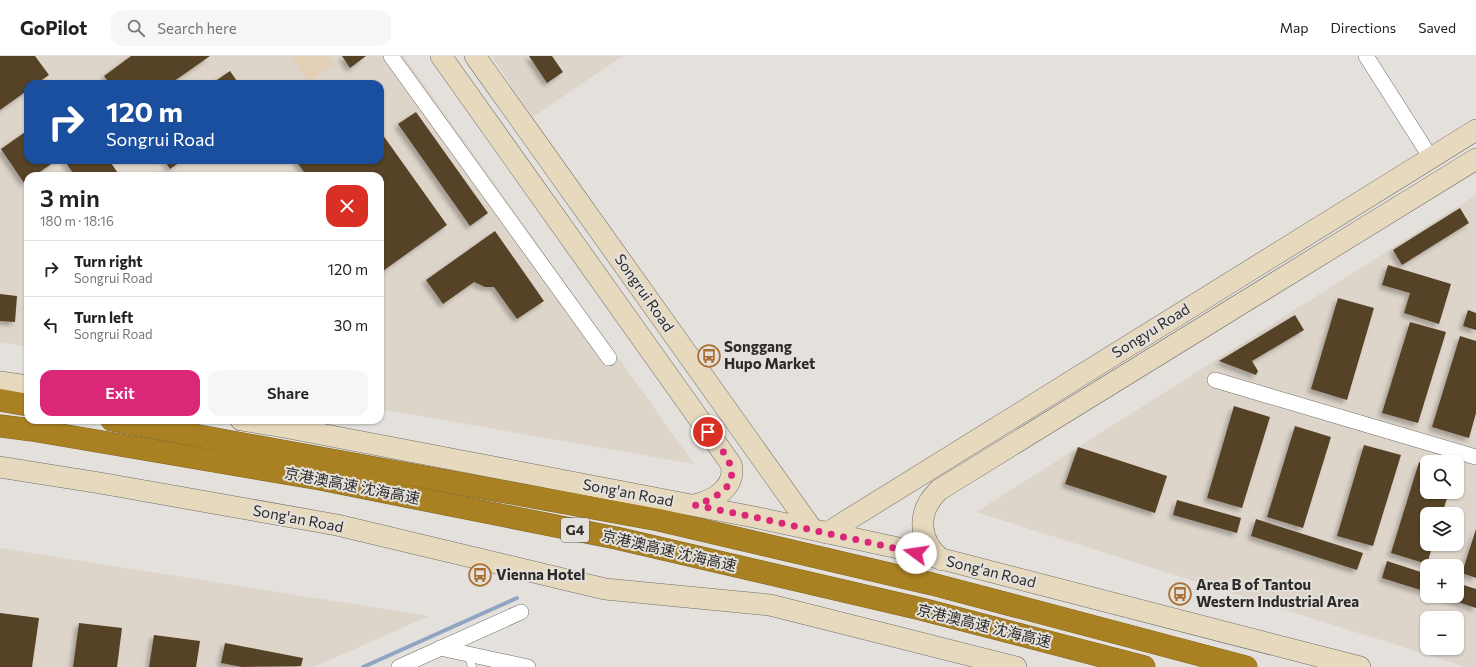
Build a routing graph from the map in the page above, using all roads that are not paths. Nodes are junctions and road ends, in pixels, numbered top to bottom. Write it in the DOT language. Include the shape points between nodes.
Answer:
graph roads {
  1 [pos="391,56"];
  2 [pos="441,56"];
  3 [pos="475,56"];
  4 [pos="1366,56"];
  5 [pos="1476,130"];
  6 [pos="1431,158"];
  7 [pos="1476,159"];
  8 [pos="609,358"];
  9 [pos="1215,380"];
  10 [pos="0,382"];
  11 [pos="24,385"];
  12 [pos="0,400"];
  13 [pos="24,403"];
  14 [pos="134,424"];
  15 [pos="264,424"];
  16 [pos="0,426"];
  17 [pos="1476,457"];
  18 [pos="0,467"];
  19 [pos="695,505"];
  20 [pos="820,531"];
  21 [pos="942,560"];
  22 [pos="521,612"];
  23 [pos="440,648"];
  24 [pos="470,661"];
  25 [pos="1351,666"];
  26 [pos="399,667"];
  27 [pos="528,667"];
  28 [pos="1016,667"];
  29 [pos="1144,667"];
  30 [pos="1246,667"];
  1 -- 8 [label="street"];
  2 -- 19 [label="street, Songrui Road" via="730,464 732,476 726,487 708,501"];
  3 -- 20 [label="street, Songrui Road"];
  4 -- 6 [label="street"];
  5 -- 6 [label="street, Songyu Road"];
  6 -- 20 [label="street, Songyu Road"];
  7 -- 21 [label="street, Songyu Road" via="939,490 927,504 923,519 924,532 930,546"];
  9 -- 17 [label="street"];
  10 -- 11 [label="street"];
  12 -- 13 [label="highway"];
  14 -- 30 [label="highway, 京港澳高速 沈海高速 / G4" via="659,520 932,584"];
  15 -- 19 [label="street, Song'an Road"];
  16 -- 29 [label="highway, 京港澳高速 沈海高速 / G4" via="320,479 616,538 921,609"];
  18 -- 28 [label="street, Song'an Road" via="337,525 605,588 770,604"];
  19 -- 20 [label="street, Song'an Road"];
  20 -- 21 [label="street, Song'an Road"];
  21 -- 25 [label="street, Song'an Road"];
  22 -- 23 [label="street"];
  23 -- 24 [label="street"];
  23 -- 26 [label="street"];
  24 -- 27 [label="street"];
}
